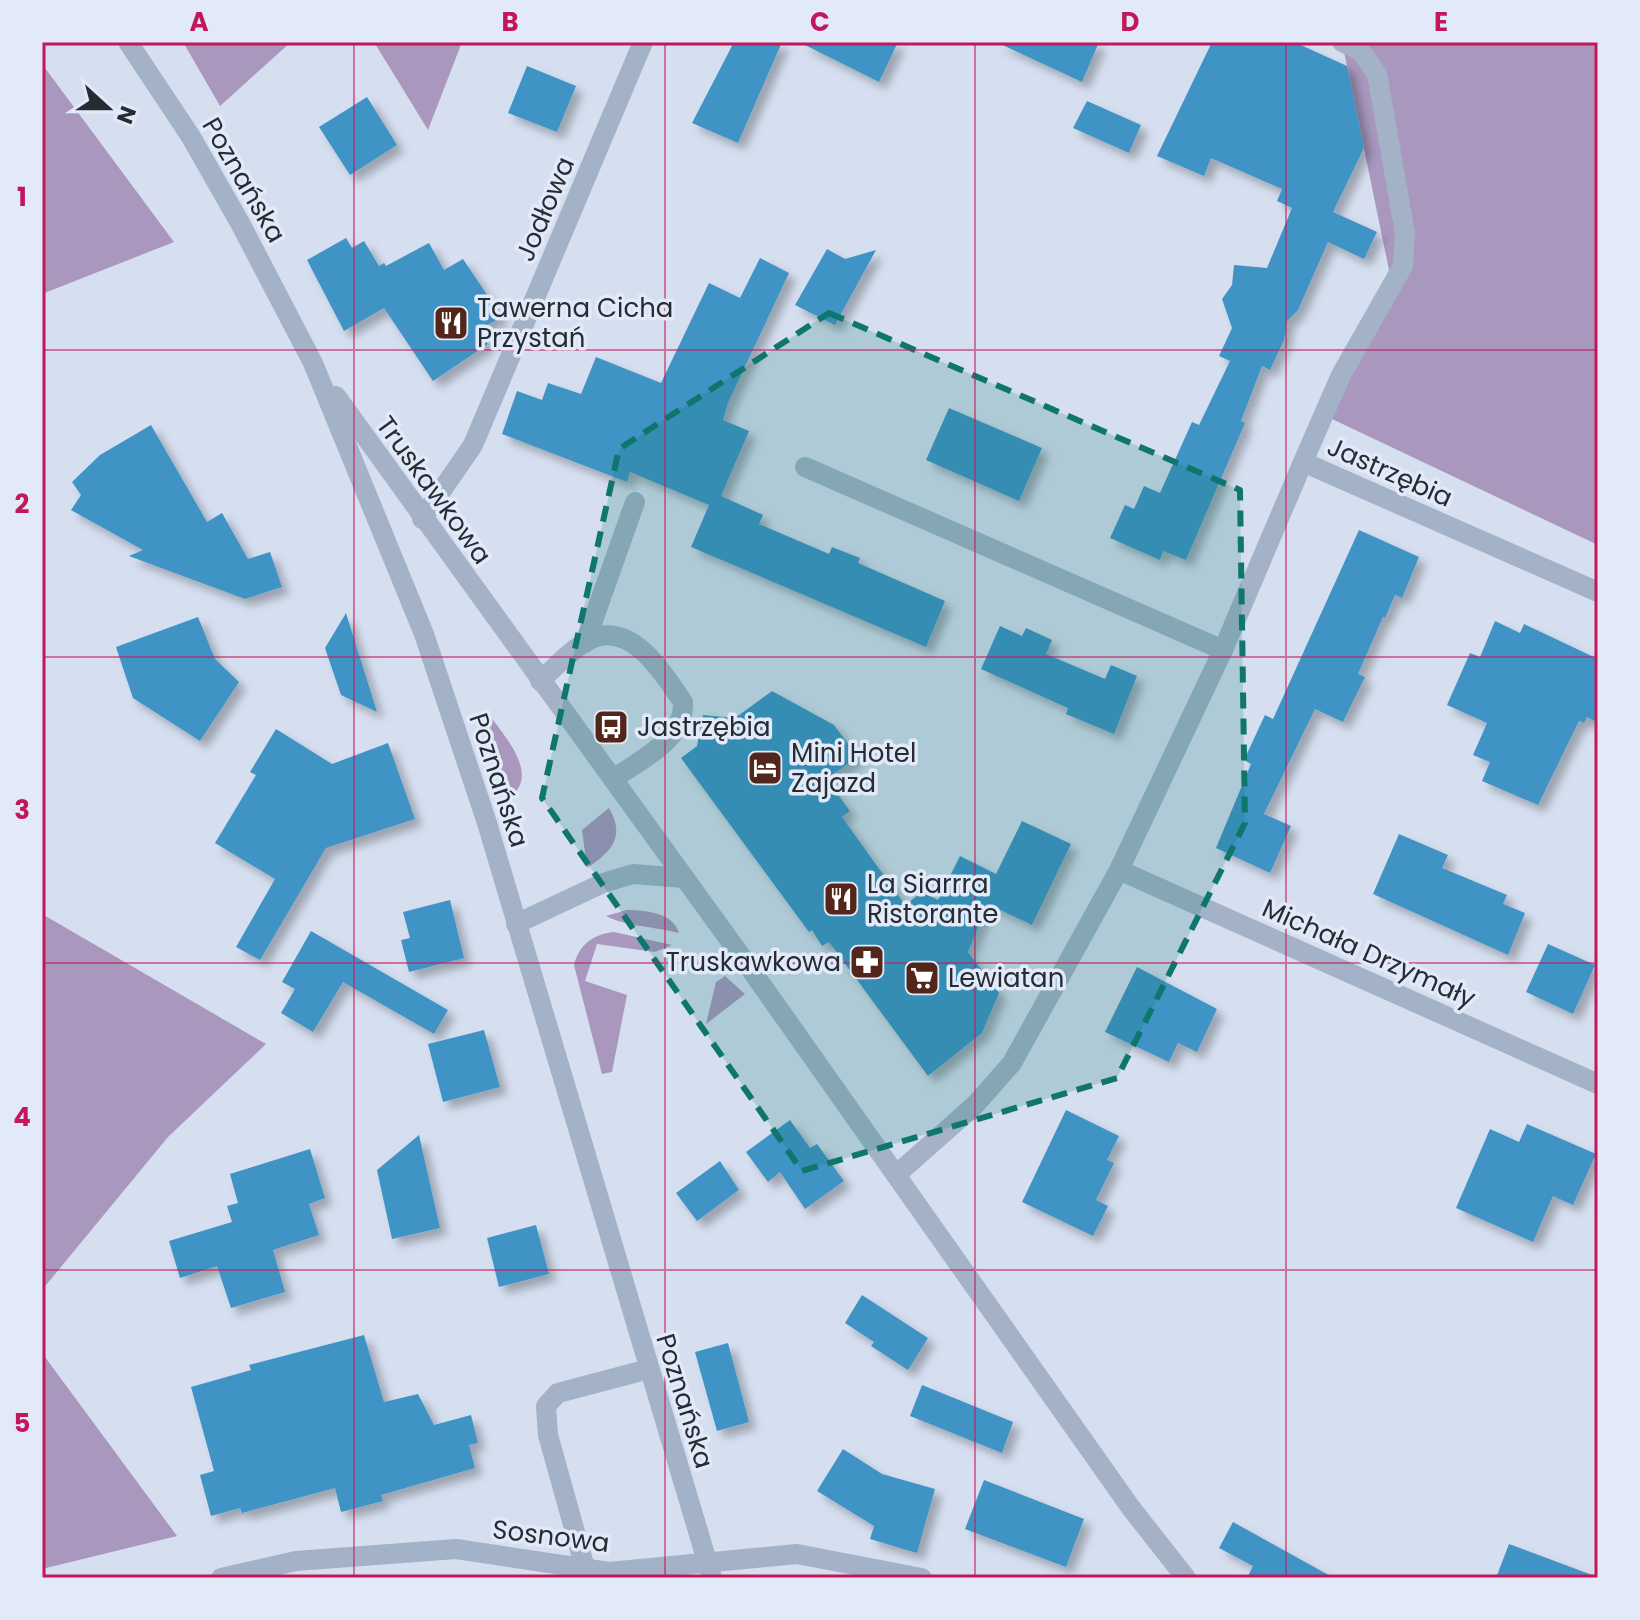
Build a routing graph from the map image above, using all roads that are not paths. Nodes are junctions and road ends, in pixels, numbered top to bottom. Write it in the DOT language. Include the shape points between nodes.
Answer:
graph roads {
  1 [pos="128,42"];
  2 [pos="643,42"];
  3 [pos="1351,46"];
  4 [pos="313,363"];
  5 [pos="1303,462"];
  6 [pos="805,467"];
  7 [pos="635,502"];
  8 [pos="422,519"];
  9 [pos="1598,592"];
  10 [pos="585,643"];
  11 [pos="1223,650"];
  12 [pos="540,681"];
  13 [pos="613,779"];
  14 [pos="1119,870"];
  15 [pos="684,878"];
  16 [pos="516,924"];
  17 [pos="1598,1084"];
  18 [pos="896,1175"];
  19 [pos="649,1369"];
  20 [pos="585,1568"];
  21 [pos="709,1570"];
  22 [pos="221,1578"];
  23 [pos="922,1578"];
  24 [pos="1186,1578"];
  1 -- 4 [label="street, Poznańska" via="191,137"];
  2 -- 8 [label="street, Jodłowa" via="473,445"];
  3 -- 5 [label="street" via="1377,74 1405,233 1403,266 1341,375"];
  4 -- 8 [label="street, Truskawkowa"];
  4 -- 16 [label="street, Poznańska" via="424,634"];
  5 -- 9 [label="street, Jastrzębia"];
  5 -- 11 [label="street, Jastrzębia"];
  6 -- 11 [label="street"];
  7 -- 10 [label="street"];
  8 -- 12 [label="street, Truskawkowa"];
  10 -- 12 [label="street"];
  10 -- 13 [label="street" via="601,636 631,644 649,656 683,702 681,724 667,741"];
  11 -- 14 [label="street, Jastrzębia"];
  12 -- 13 [label="street, Truskawkowa"];
  13 -- 15 [label="street, Truskawkowa"];
  14 -- 17 [label="street, Michała Drzymały"];
  14 -- 18 [label="street, Jastrzębia" via="1012,1063 975,1105"];
  15 -- 16 [label="street" via="633,874"];
  15 -- 18 [label="street, Truskawkowa"];
  16 -- 19 [label="street, Poznańska"];
  18 -- 24 [label="street, Truskawkowa"];
  19 -- 20 [label="street" via="558,1393 546,1406 548,1435"];
  19 -- 21 [label="street, Poznańska"];
  20 -- 21 [label="street, Sosnowa"];
  20 -- 22 [label="street, Sosnowa" via="456,1549 296,1561"];
  21 -- 23 [label="street, Sosnowa" via="797,1554"];
}
